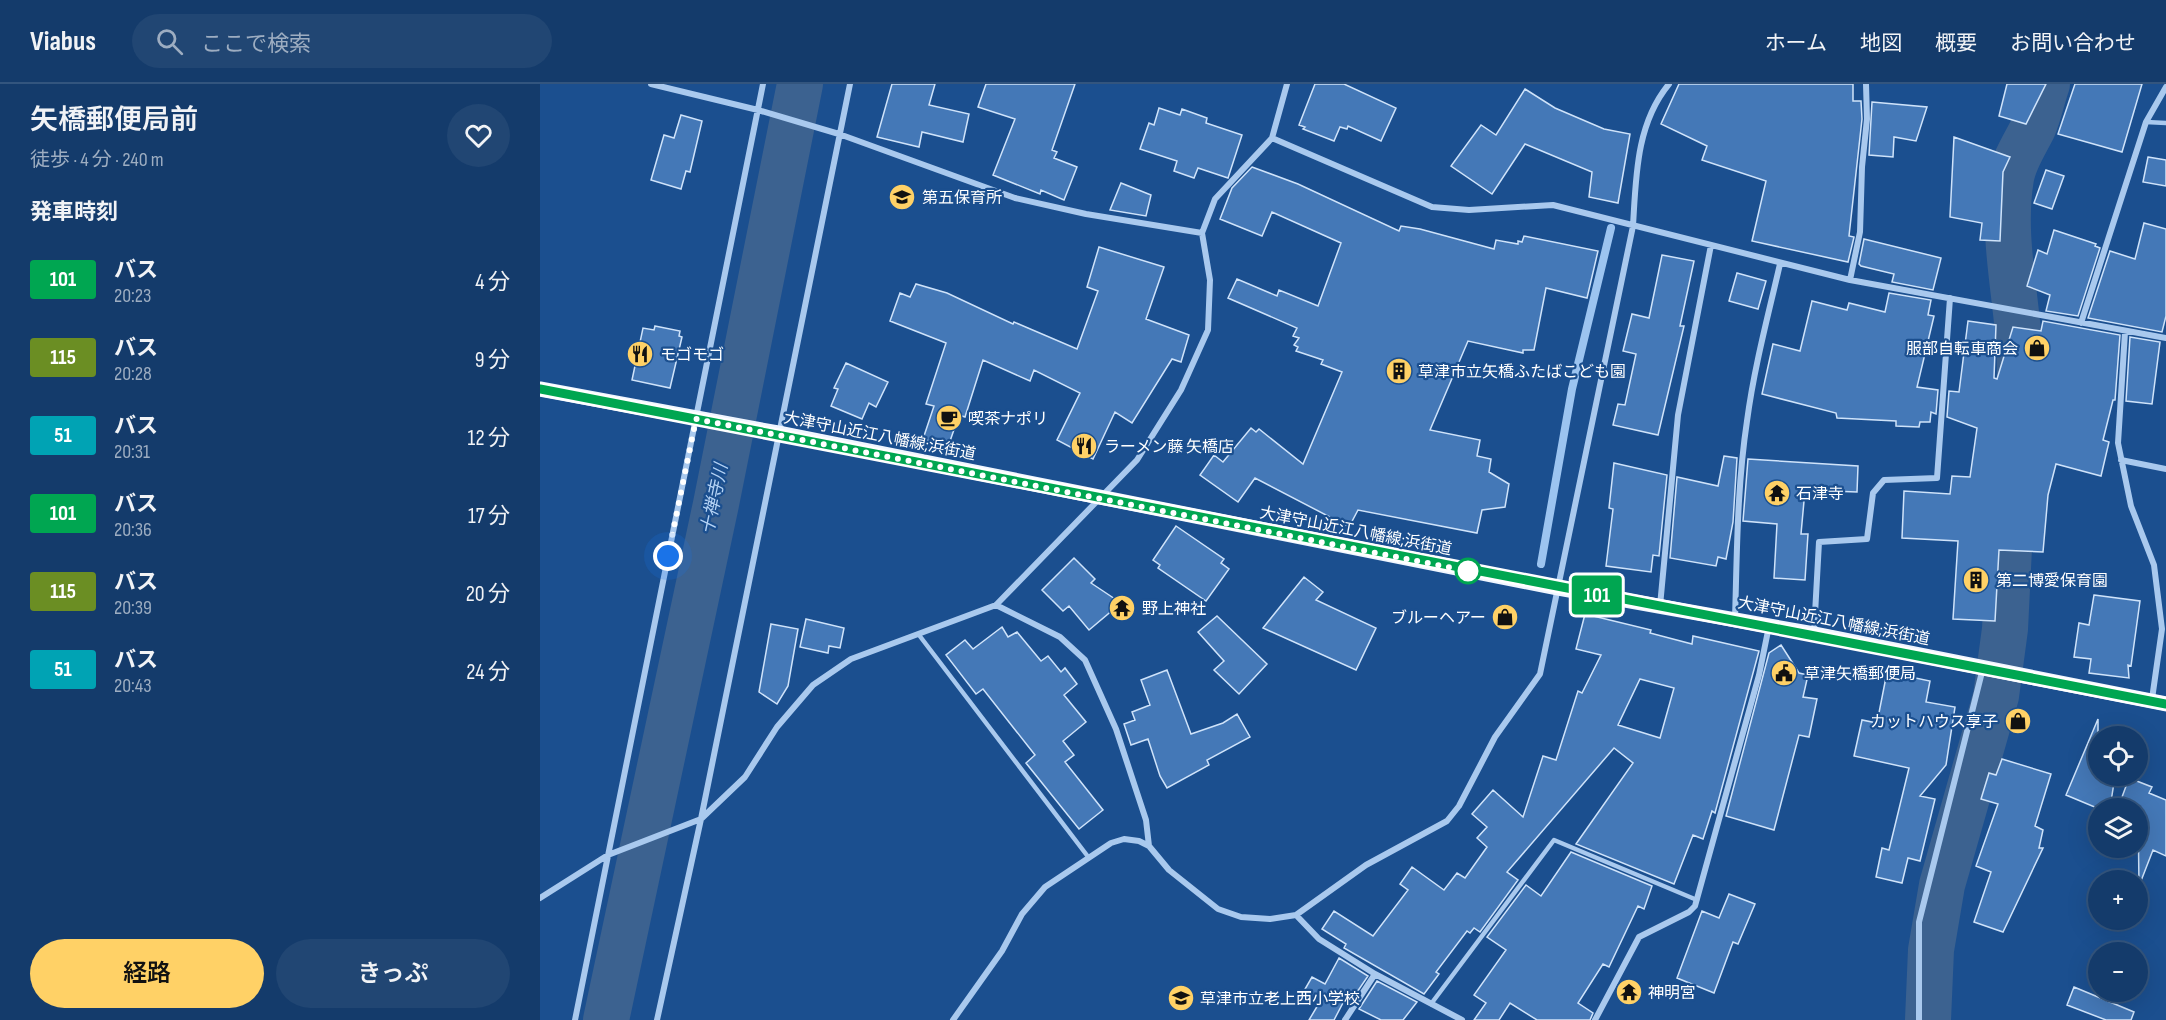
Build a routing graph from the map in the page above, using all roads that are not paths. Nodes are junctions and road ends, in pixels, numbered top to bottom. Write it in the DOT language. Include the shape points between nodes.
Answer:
graph roads {
  1 [pos="651,84"];
  2 [pos="763,84"];
  3 [pos="850,84"];
  4 [pos="1287,84"];
  5 [pos="1669,84"];
  6 [pos="1866,84"];
  7 [pos="2166,87"];
  8 [pos="758,110"];
  9 [pos="2146,122"];
  10 [pos="2166,123"];
  11 [pos="839,134"];
  12 [pos="1272,138"];
  13 [pos="1633,226"];
  14 [pos="1202,233"];
  15 [pos="1711,245"];
  16 [pos="1780,264"];
  17 [pos="1850,280"];
  18 [pos="1950,298"];
  19 [pos="2081,323"];
  20 [pos="2125,332"];
  21 [pos="2166,338"];
  22 [pos="540,389"];
  23 [pos="701,420"];
  24 [pos="775,433"];
  25 [pos="2121,460"];
  26 [pos="2166,469"];
  27 [pos="1101,497"];
  28 [pos="1557,588"];
  29 [pos="996,605"];
  30 [pos="1660,606"];
  31 [pos="1734,620"];
  32 [pos="1769,626"];
  33 [pos="1814,634"];
  34 [pos="919,635"];
  35 [pos="1996,669"];
  36 [pos="2159,703"];
  37 [pos="700,819"];
  38 [pos="1149,846"];
  39 [pos="608,855"];
  40 [pos="1089,858"];
  41 [pos="540,898"];
  42 [pos="1697,900"];
  43 [pos="1296,915"];
  44 [pos="1375,974"];
  45 [pos="1431,1004"];
  46 [pos="575,1020"];
  47 [pos="657,1020"];
  48 [pos="953,1020"];
  49 [pos="1345,1020"];
  50 [pos="1462,1020"];
  51 [pos="1595,1020"];
  52 [pos="1918,1020"];
  1 -- 8 [label="street"];
  2 -- 8 [label="street"];
  3 -- 11 [label="street"];
  4 -- 12 [label="street"];
  5 -- 13 [label="street" via="1646,121 1636,171"];
  6 -- 17 [label="street" via="1860,232"];
  7 -- 9 [label="street"];
  8 -- 11 [label="street"];
  8 -- 23 [label="street"];
  9 -- 10 [label="lane"];
  9 -- 19 [label="street"];
  11 -- 14 [label="street" via="1015,198"];
  11 -- 24 [label="street"];
  12 -- 13 [label="street" via="1432,207 1468,210 1553,206"];
  12 -- 14 [label="street" via="1215,199"];
  13 -- 15 [label="street"];
  13 -- 28 [label="street"];
  14 -- 27 [label="street" via="1210,280 1208,330 1200,353 1137,460"];
  15 -- 16 [label="street"];
  15 -- 30 [label="street" via="1678,415"];
  16 -- 17 [label="street"];
  16 -- 31 [label="street" via="1747,421"];
  17 -- 18 [label="street"];
  18 -- 19 [label="street"];
  18 -- 33 [label="street" via="1937,478 1884,480 1873,493 1867,539 1819,542"];
  19 -- 20 [label="street"];
  20 -- 21 [label="street"];
  20 -- 25 [label="street" via="2117,422"];
  22 -- 23 [label="main road, 大津守山近江八幡線;浜街道"];
  23 -- 24 [label="main road, 大津守山近江八幡線;浜街道"];
  23 -- 39 [label="street"];
  24 -- 27 [label="main road, 大津守山近江八幡線;浜街道"];
  24 -- 37 [label="street"];
  25 -- 26 [label="street"];
  25 -- 36 [label="street" via="2131,506 2154,566 2163,629"];
  27 -- 28 [label="main road, 大津守山近江八幡線;浜街道"];
  27 -- 29 [label="street"];
  28 -- 30 [label="main road, 大津守山近江八幡線;浜街道"];
  28 -- 43 [label="street" via="1540,674 1495,737 1459,806 1447,821 1366,865"];
  29 -- 34 [label="street"];
  29 -- 38 [label="street" via="1060,637 1085,660 1116,729 1146,820"];
  30 -- 31 [label="main road, 大津守山近江八幡線;浜街道"];
  31 -- 32 [label="main road, 大津守山近江八幡線;浜街道"];
  32 -- 33 [label="main road, 大津守山近江八幡線;浜街道"];
  32 -- 42 [label="street"];
  33 -- 35 [label="main road, 大津守山近江八幡線;浜街道"];
  34 -- 37 [label="street" via="851,659 813,685 777,727 745,777"];
  34 -- 40 [label="lane"];
  35 -- 36 [label="main road, 大津守山近江八幡線;浜街道"];
  35 -- 52 [label="street" via="1919,922"];
  37 -- 39 [label="street"];
  37 -- 47 [label="street"];
  38 -- 40 [label="street" via="1124,839"];
  38 -- 43 [label="street" via="1169,870 1218,909 1241,917 1270,919"];
  39 -- 41 [label="street"];
  39 -- 46 [label="street"];
  40 -- 48 [label="street" via="1045,887"];
  42 -- 45 [label="lane" via="1554,840"];
  42 -- 51 [label="street" via="1689,912 1639,937"];
  43 -- 44 [label="street" via="1319,939"];
  44 -- 45 [label="street"];
  44 -- 49 [label="street"];
  45 -- 50 [label="street"];
}
